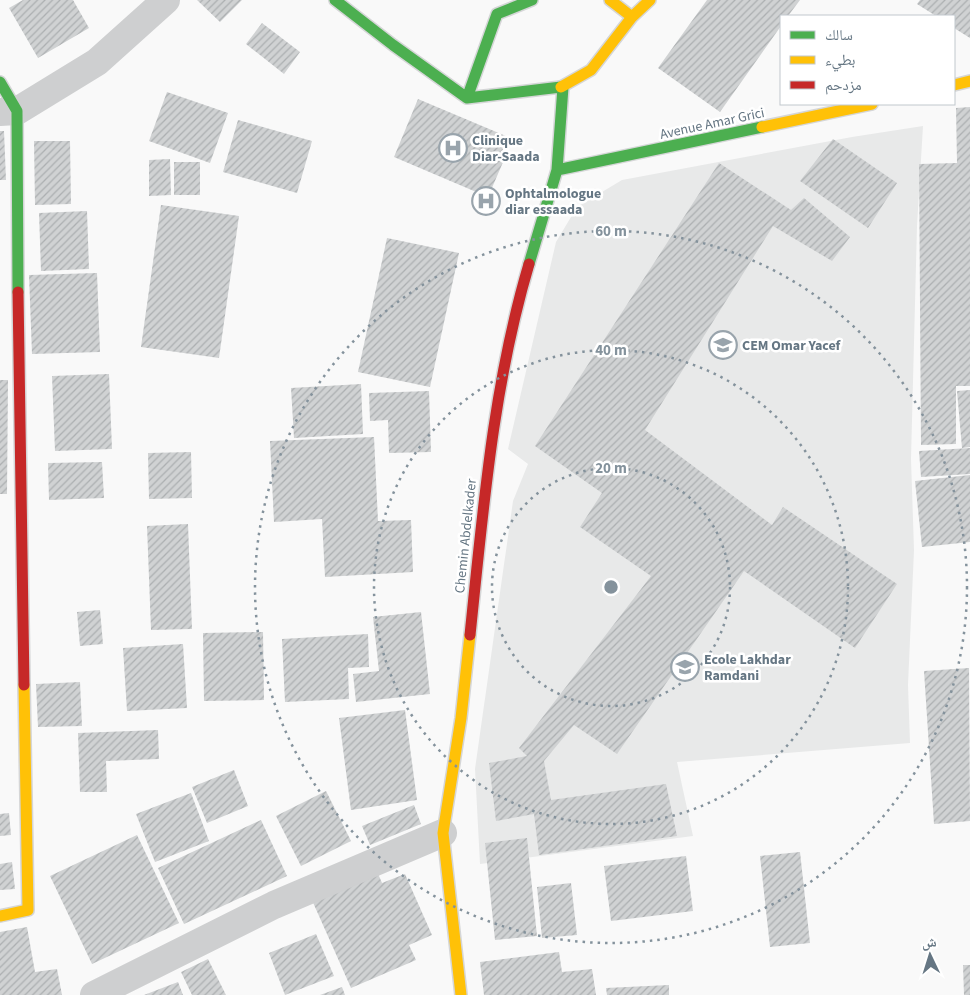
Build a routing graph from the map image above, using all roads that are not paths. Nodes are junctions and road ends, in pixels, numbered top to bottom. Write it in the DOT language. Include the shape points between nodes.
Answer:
graph roads {
  1 [pos="166,0"];
  2 [pos="335,0"];
  3 [pos="532,0"];
  4 [pos="610,0"];
  5 [pos="650,0"];
  6 [pos="632,17"];
  7 [pos="970,81"];
  8 [pos="0,82"];
  9 [pos="955,85"];
  10 [pos="564,87"];
  11 [pos="466,98"];
  12 [pos="867,105"];
  13 [pos="8,112"];
  14 [pos="557,170"];
  15 [pos="442,833"];
  16 [pos="0,916"];
  17 [pos="94,995"];
  18 [pos="460,995"];
  1 -- 13 [label="street" via="97,62"];
  2 -- 11 [label="street"];
  3 -- 11 [label="street" via="497,14"];
  4 -- 6 [label="street"];
  5 -- 6 [label="street"];
  6 -- 10 [label="street" via="591,70"];
  7 -- 9 [label="street"];
  8 -- 13 [label="street"];
  10 -- 11 [label="street"];
  10 -- 14 [label="street, Chemin Abdelkader"];
  12 -- 14 [label="street, Avenue Amar Grici"];
  13 -- 16 [label="street" via="18,355 28,910"];
  14 -- 15 [label="street, Chemin Abdelkader" via="516,307 491,438 461,718"];
  15 -- 17 [label="street" via="274,905"];
  15 -- 18 [label="street, Chemin Abdelkader"];
}
